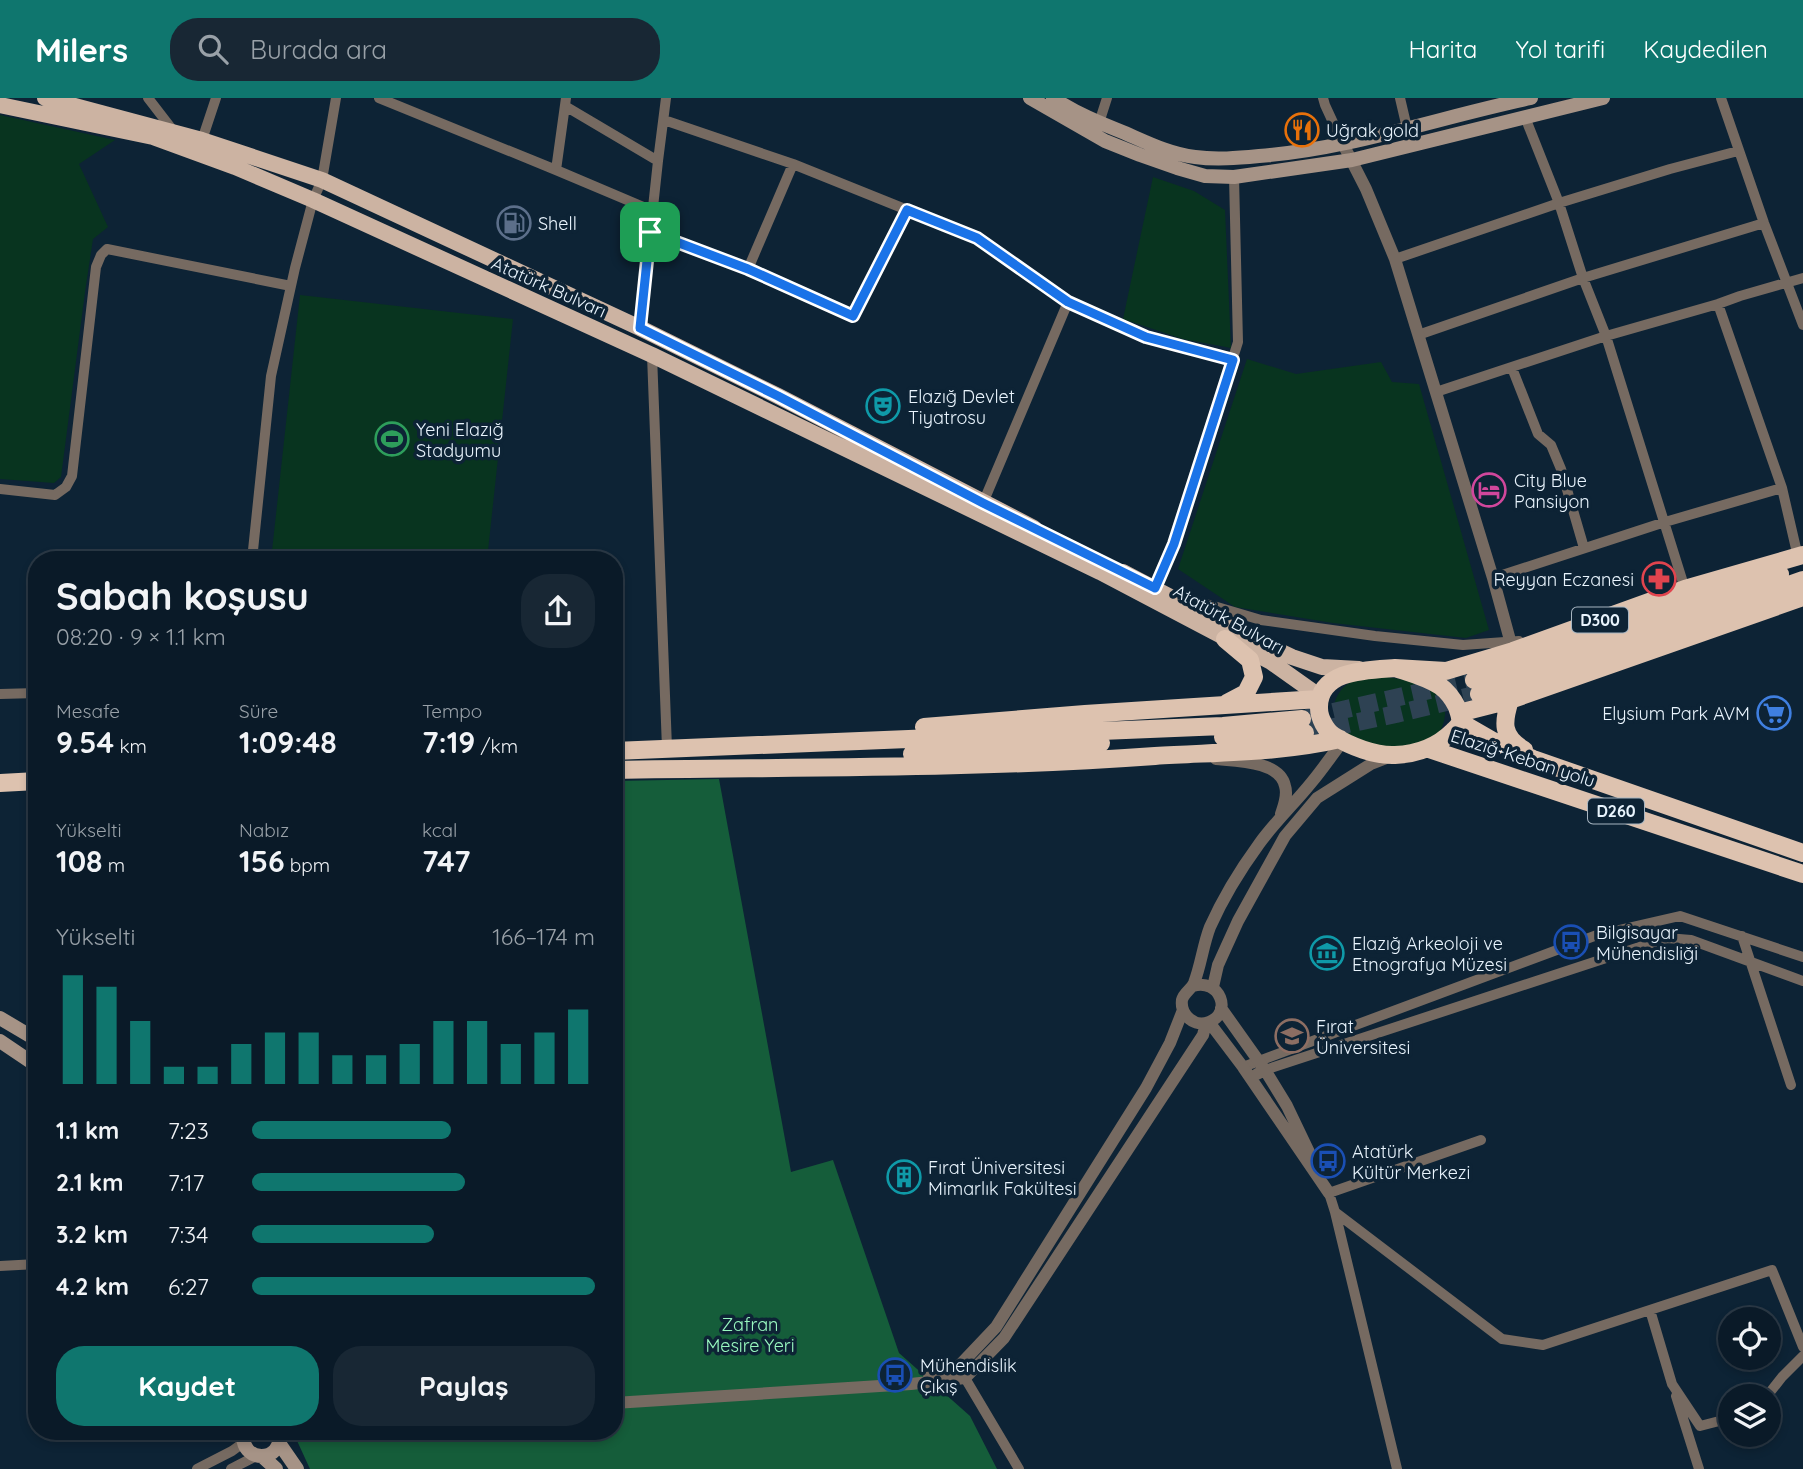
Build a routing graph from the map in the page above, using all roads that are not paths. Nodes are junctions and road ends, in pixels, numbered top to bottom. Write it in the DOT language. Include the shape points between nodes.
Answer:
graph roads {
  1 [pos="45,98"];
  2 [pos="148,98"];
  3 [pos="215,98"];
  4 [pos="336,98"];
  5 [pos="379,98"];
  6 [pos="666,98"];
  7 [pos="1030,98"];
  8 [pos="1053,98"];
  9 [pos="1107,98"];
  10 [pos="1400,98"];
  11 [pos="1531,98"];
  12 [pos="1603,98"];
  13 [pos="1721,98"];
  14 [pos="1321,100"];
  15 [pos="566,102"];
  16 [pos="1485,103"];
  17 [pos="0,105"];
  18 [pos="1525,117"];
  19 [pos="664,120"];
  20 [pos="1099,122"];
  21 [pos="1407,128"];
  22 [pos="175,133"];
  23 [pos="202,140"];
  24 [pos="1343,144"];
  25 [pos="1738,151"];
  26 [pos="1352,160"];
  27 [pos="658,161"];
  28 [pos="793,164"];
  29 [pos="556,170"];
  30 [pos="1234,177"];
  31 [pos="322,180"];
  32 [pos="313,200"];
  33 [pos="1559,203"];
  34 [pos="907,210"];
  35 [pos="653,211"];
  36 [pos="1764,223"];
  37 [pos="650,232"];
  38 [pos="1395,259"];
  39 [pos="748,269"];
  40 [pos="1583,278"];
  41 [pos="1803,278"];
  42 [pos="1786,284"];
  43 [pos="291,286"];
  44 [pos="1068,302"];
  45 [pos="1718,304"];
  46 [pos="1803,325"];
  47 [pos="640,328"];
  48 [pos="1418,335"];
  49 [pos="1606,336"];
  50 [pos="652,355"];
  51 [pos="1233,360"];
  52 [pos="1512,368"];
  53 [pos="1436,392"];
  54 [pos="1782,488"];
  55 [pos="0,489"];
  56 [pos="983,503"];
  57 [pos="1665,522"];
  58 [pos="1584,548"];
  59 [pos="253,551"];
  60 [pos="1801,559"];
  61 [pos="1493,578"];
  62 [pos="1803,580"];
  63 [pos="1155,588"];
  64 [pos="1685,589"];
  65 [pos="1803,597"];
  66 [pos="1224,639"];
  67 [pos="1512,647"];
  68 [pos="1395,668"];
  69 [pos="1365,670"];
  70 [pos="28,692"];
  71 [pos="0,694"];
  72 [pos="1319,698"];
  73 [pos="1510,701"];
  74 [pos="1223,705"];
  75 [pos="1460,718"];
  76 [pos="1341,740"];
  77 [pos="667,748"];
  78 [pos="1429,749"];
  79 [pos="623,750"];
  80 [pos="1178,755"];
  81 [pos="1393,755"];
  82 [pos="1548,764"];
  83 [pos="675,769"];
  84 [pos="623,770"];
  85 [pos="28,781"];
  86 [pos="0,783"];
  87 [pos="28,792"];
  88 [pos="0,794"];
  89 [pos="1280,820"];
  90 [pos="1803,853"];
  91 [pos="1803,874"];
  92 [pos="1742,936"];
  93 [pos="1803,957"];
  94 [pos="1751,962"];
  95 [pos="1803,981"];
  96 [pos="1193,986"];
  97 [pos="1213,987"];
  98 [pos="1222,1008"];
  99 [pos="1183,1010"];
  100 [pos="0,1018"];
  101 [pos="1208,1023"];
  102 [pos="28,1035"];
  103 [pos="0,1041"];
  104 [pos="28,1060"];
  105 [pos="1261,1066"];
  106 [pos="1247,1072"];
  107 [pos="1791,1085"];
  108 [pos="1481,1140"];
  109 [pos="1329,1193"];
  110 [pos="1335,1212"];
  111 [pos="28,1264"];
  112 [pos="0,1266"];
  113 [pos="1650,1310"];
  114 [pos="1803,1347"];
  115 [pos="1803,1356"];
  116 [pos="965,1378"];
  117 [pos="911,1384"];
  118 [pos="1672,1384"];
  119 [pos="1776,1384"];
  120 [pos="623,1403"];
  121 [pos="1718,1421"];
  122 [pos="241,1440"];
  123 [pos="244,1440"];
  124 [pos="280,1440"];
  125 [pos="284,1440"];
  126 [pos="267,1462"];
  127 [pos="197,1469"];
  128 [pos="231,1469"];
  129 [pos="297,1469"];
  130 [pos="1019,1469"];
  131 [pos="1397,1469"];
  132 [pos="1699,1469"];
  1 -- 22 [label="main road, Atatürk Bulvarı"];
  2 -- 22 [label="street"];
  3 -- 23 [label="street"];
  4 -- 31 [label="street"];
  5 -- 29 [label="street"];
  6 -- 19 [label="street"];
  7 -- 30 [label="main road" via="1105,141 1140,155 1205,176"];
  8 -- 20 [label="main road"];
  9 -- 20 [label="street"];
  10 -- 21 [label="street"];
  11 -- 16 [label="main road"];
  12 -- 18 [label="main road"];
  13 -- 25 [label="street"];
  14 -- 24 [label="street"];
  15 -- 27 [label="street"];
  15 -- 29 [label="street"];
  16 -- 21 [label="main road"];
  17 -- 32 [label="main road, Atatürk Bulvarı" via="153,137"];
  18 -- 26 [label="main road"];
  18 -- 33 [label="street"];
  19 -- 27 [label="street"];
  19 -- 28 [label="street"];
  20 -- 24 [label="main road" via="1195,158 1288,154"];
  21 -- 24 [label="main road"];
  22 -- 23 [label="main road, Atatürk Bulvarı"];
  23 -- 31 [label="main road, Atatürk Bulvarı"];
  24 -- 26 [label="street"];
  25 -- 33 [label="street"];
  25 -- 36 [label="street"];
  26 -- 30 [label="main road"];
  26 -- 38 [label="street"];
  27 -- 35 [label="street"];
  28 -- 34 [label="street"];
  28 -- 39 [label="street"];
  29 -- 35 [label="street"];
  30 -- 51 [label="street" via="1238,342"];
  31 -- 32 [label="street"];
  31 -- 47 [label="main road, Atatürk Bulvarı"];
  32 -- 43 [label="street"];
  32 -- 50 [label="main road, Atatürk Bulvarı"];
  33 -- 38 [label="street"];
  33 -- 40 [label="street"];
  34 -- 39 [label="street" via="853,316"];
  34 -- 44 [label="street" via="977,238"];
  35 -- 37 [label="street"];
  36 -- 40 [label="street"];
  36 -- 42 [label="street"];
  37 -- 39 [label="street"];
  37 -- 47 [label="street"];
  38 -- 48 [label="street"];
  40 -- 48 [label="street"];
  40 -- 49 [label="street"];
  41 -- 42 [label="street"];
  42 -- 45 [label="street"];
  42 -- 46 [label="street"];
  43 -- 55 [label="street" via="107,249 96,267 72,476 55,495"];
  43 -- 59 [label="street" via="271,376"];
  44 -- 51 [label="street" via="1146,337"];
  44 -- 56 [label="street"];
  45 -- 49 [label="street"];
  45 -- 54 [label="street"];
  47 -- 56 [label="main road, Atatürk Bulvarı"];
  48 -- 53 [label="street"];
  49 -- 52 [label="street"];
  49 -- 57 [label="street"];
  50 -- 66 [label="main road, Atatürk Bulvarı" via="1100,572"];
  50 -- 77 [label="street"];
  51 -- 63 [label="street" via="1174,544"];
  52 -- 53 [label="street"];
  52 -- 58 [label="street" via="1538,434 1551,445 1561,469"];
  53 -- 61 [label="street"];
  54 -- 57 [label="street"];
  54 -- 60 [label="street"];
  56 -- 63 [label="main road, Atatürk Bulvarı"];
  57 -- 58 [label="street"];
  57 -- 64 [label="street"];
  58 -- 61 [label="street"];
  60 -- 62 [label="highway" via="1477,687"];
  60 -- 64 [label="highway, D300"];
  61 -- 67 [label="street"];
  63 -- 67 [label="street" via="1261,620 1375,636"];
  63 -- 69 [label="main road, Atatürk Bulvarı" via="1292,657 1322,667"];
  64 -- 67 [label="highway, D300"];
  65 -- 73 [label="highway, D300"];
  66 -- 72 [label="main road, Atatürk Bulvarı" via="1271,662"];
  66 -- 74 [label="highway" via="1250,660 1254,677 1246,693"];
  67 -- 68 [label="highway, D300" via="1446,671"];
  68 -- 69 [label="highway"];
  68 -- 75 [label="highway" via="1442,687"];
  69 -- 72 [label="highway" via="1339,677"];
  70 -- 71 [label="street"];
  72 -- 74 [label="highway"];
  72 -- 76 [label="highway" via="1319,715 1330,734"];
  73 -- 75 [label="highway, D300"];
  73 -- 82 [label="highway, D260" via="1504,719 1507,734"];
  74 -- 77 [label="highway"];
  75 -- 78 [label="highway" via="1444,740"];
  75 -- 82 [label="highway, Elazığ-Keban yolu / D260" via="1493,741"];
  76 -- 80 [label="highway"];
  76 -- 81 [label="highway"];
  76 -- 89 [label="street"];
  77 -- 79 [label="highway"];
  77 -- 83 [label="highway" via="1303,726"];
  78 -- 81 [label="highway"];
  78 -- 91 [label="highway, Elazığ-Keban yolu / D260"];
  80 -- 83 [label="highway" via="1056,763"];
  80 -- 89 [label="street" via="1275,770 1286,787"];
  81 -- 97 [label="street" via="1317,798 1285,836 1238,921"];
  82 -- 90 [label="highway, Elazığ-Keban yolu / D260"];
  83 -- 84 [label="highway"];
  85 -- 86 [label="highway"];
  87 -- 88 [label="highway"];
  89 -- 96 [label="street" via="1259,843 1226,895 1209,929"];
  92 -- 93 [label="street"];
  92 -- 94 [label="street"];
  92 -- 105 [label="street" via="1680,916 1597,935"];
  94 -- 95 [label="street"];
  94 -- 105 [label="street" via="1691,940 1667,938"];
  94 -- 107 [label="street"];
  96 -- 97 [label="street"];
  96 -- 99 [label="street" via="1184,996"];
  97 -- 98 [label="street"];
  98 -- 101 [label="street"];
  98 -- 105 [label="street"];
  99 -- 101 [label="street" via="1196,1023"];
  99 -- 117 [label="street" via="1146,1088 996,1327 960,1365"];
  100 -- 102 [label="main road"];
  101 -- 106 [label="street"];
  101 -- 116 [label="street" via="1004,1338"];
  103 -- 104 [label="main road"];
  105 -- 106 [label="street"];
  105 -- 109 [label="street" via="1287,1106"];
  106 -- 109 [label="street"];
  108 -- 109 [label="street"];
  109 -- 110 [label="street"];
  110 -- 113 [label="street" via="1502,1339 1543,1345"];
  110 -- 131 [label="street"];
  111 -- 112 [label="street"];
  113 -- 114 [label="street" via="1772,1270"];
  113 -- 118 [label="street"];
  115 -- 119 [label="street"];
  116 -- 117 [label="street"];
  116 -- 130 [label="street"];
  117 -- 120 [label="street"];
  118 -- 121 [label="street" via="1700,1426"];
  118 -- 132 [label="street"];
  122 -- 127 [label="street" via="232,1451"];
  123 -- 126 [label="main road" via="246,1449"];
  124 -- 126 [label="main road"];
  125 -- 129 [label="main road"];
  126 -- 128 [label="street"];
}
